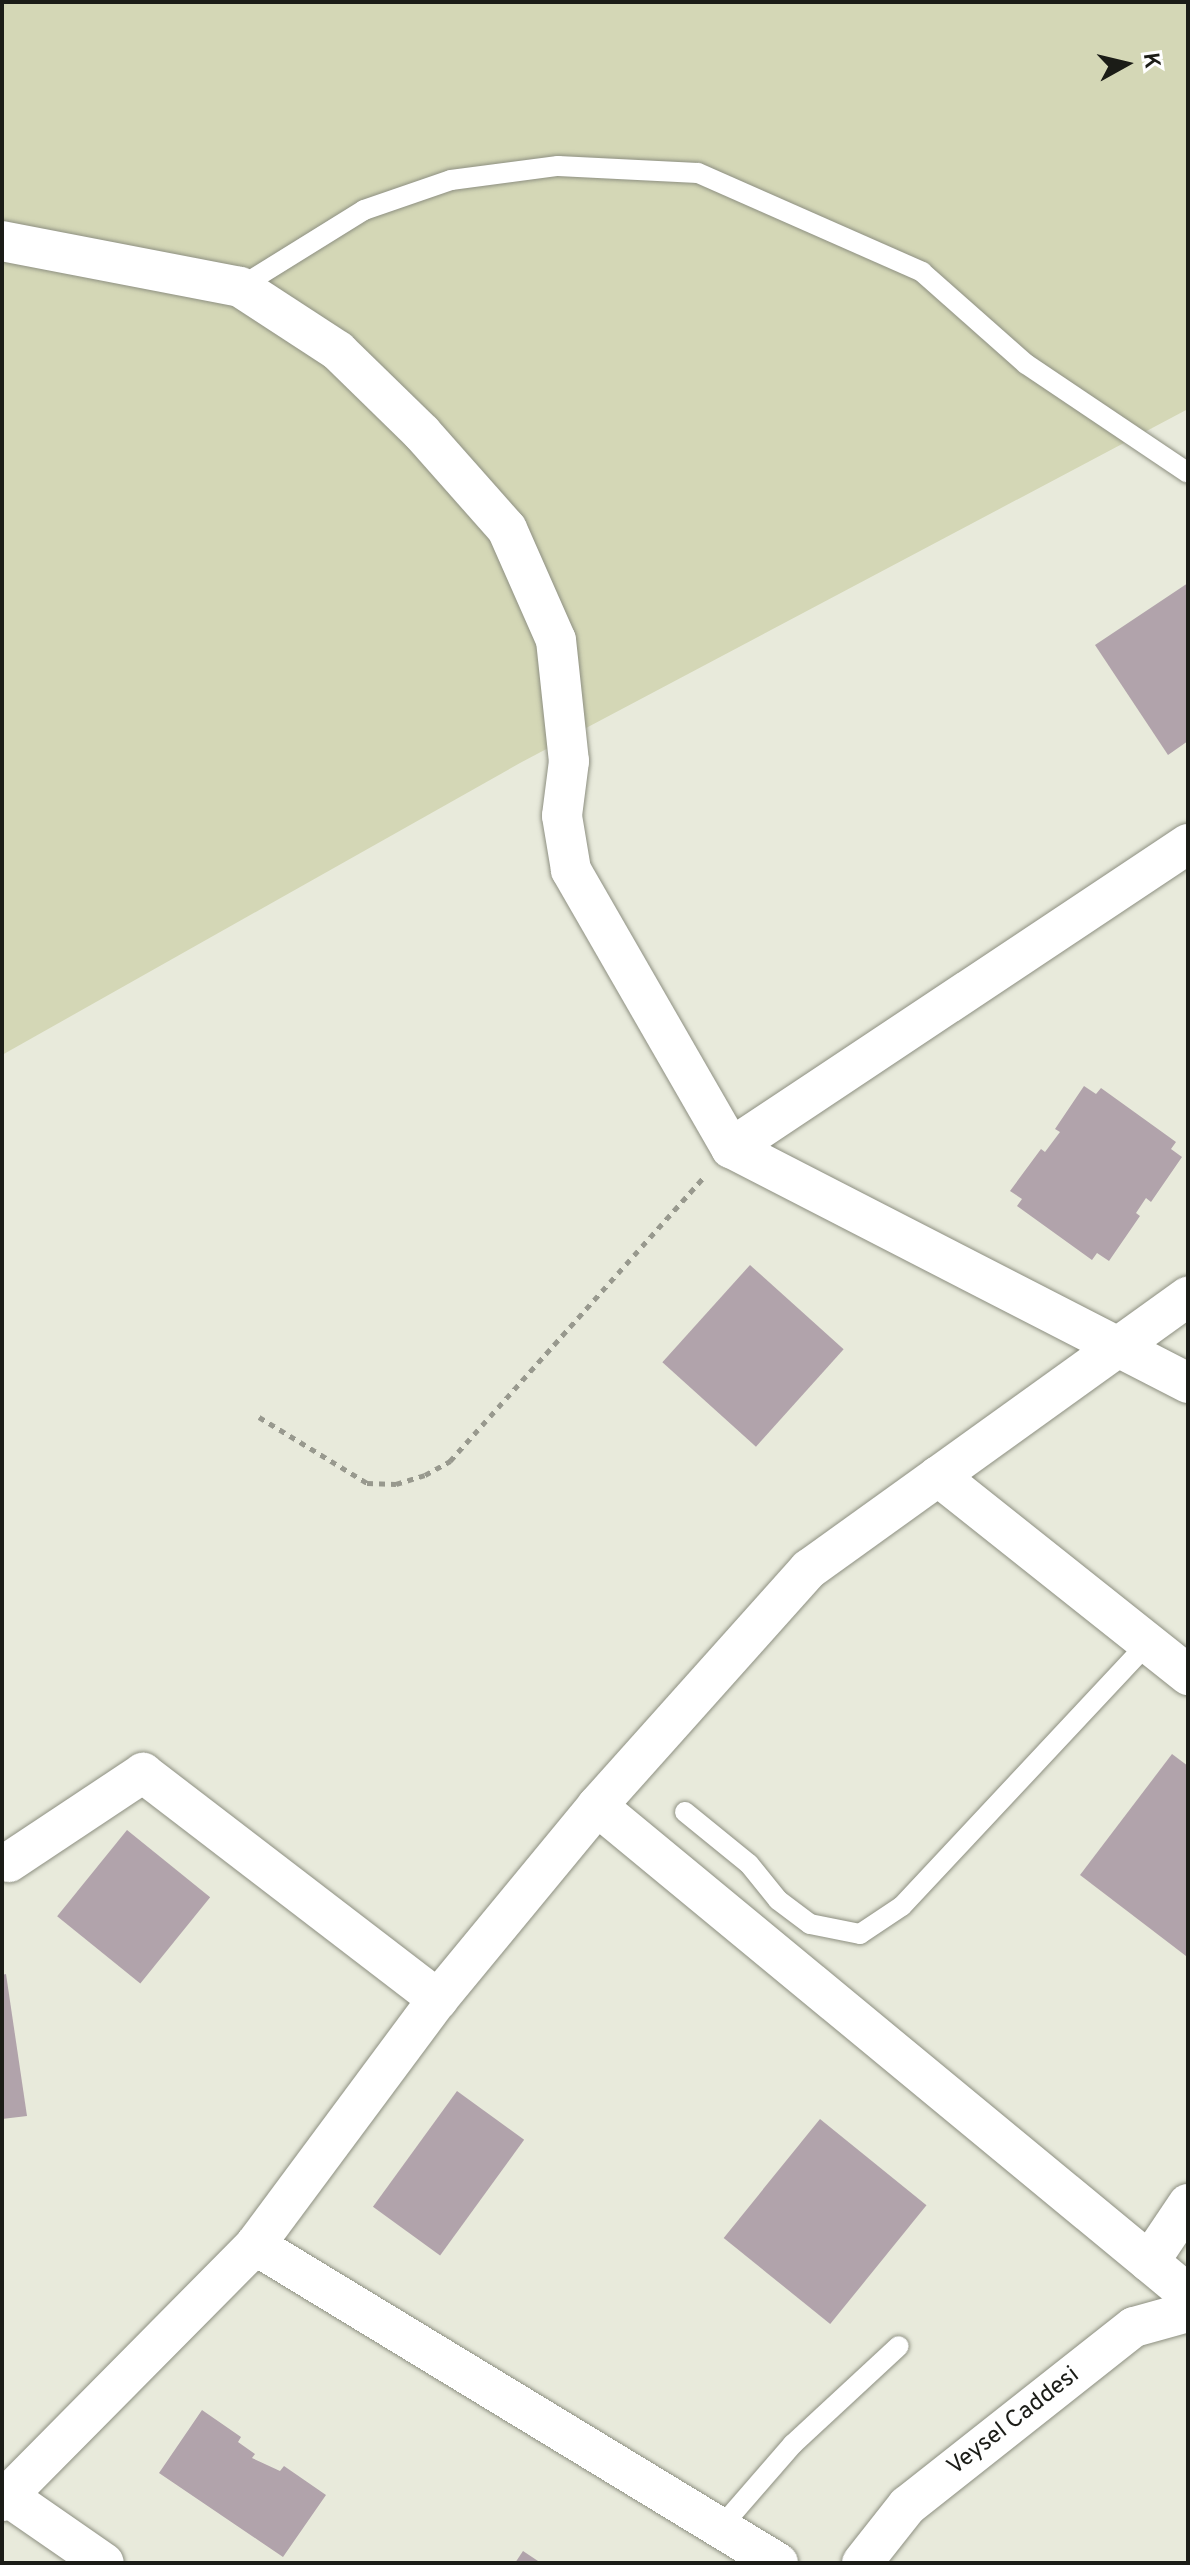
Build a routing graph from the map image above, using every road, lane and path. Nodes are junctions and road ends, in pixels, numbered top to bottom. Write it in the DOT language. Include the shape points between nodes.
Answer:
graph roads {
  1 [pos="2,241"];
  2 [pos="240,287"];
  3 [pos="1188,473"];
  4 [pos="1188,844"];
  5 [pos="731,1148"];
  6 [pos="1188,1297"];
  7 [pos="1119,1345"];
  8 [pos="1188,1383"];
  9 [pos="259,1417"];
  10 [pos="938,1476"];
  11 [pos="1148,1643"];
  12 [pos="1188,1675"];
  13 [pos="597,1806"];
  14 [pos="685,1812"];
  15 [pos="9,1862"];
  16 [pos="438,1999"];
  17 [pos="1188,2204"];
  18 [pos="255,2245"];
  19 [pos="1149,2262"];
  20 [pos="1188,2294"];
  21 [pos="1188,2312"];
  22 [pos="899,2346"];
  23 [pos="6,2499"];
  24 [pos="720,2528"];
  25 [pos="104,2563"];
  26 [pos="778,2563"];
  27 [pos="862,2563"];
  1 -- 2 [label="street"];
  2 -- 3 [label="lane" via="364,210 451,180 558,166 698,173 922,272 1026,364"];
  2 -- 5 [label="street" via="338,351 422,433 507,529 556,640 569,761 562,816 571,870"];
  4 -- 5 [label="street"];
  5 -- 7 [label="street"];
  5 -- 9 [label="path" via="450,1461 396,1484 367,1483"];
  6 -- 7 [label="street"];
  7 -- 8 [label="street"];
  7 -- 10 [label="street"];
  10 -- 11 [label="street"];
  10 -- 13 [label="street" via="809,1569"];
  11 -- 12 [label="street"];
  11 -- 14 [label="lane" via="902,1906 860,1934 810,1924"];
  13 -- 16 [label="street"];
  13 -- 19 [label="street"];
  15 -- 16 [label="street" via="143,1773"];
  16 -- 18 [label="street"];
  17 -- 19 [label="street"];
  18 -- 23 [label="street"];
  18 -- 24 [label="street"];
  19 -- 20 [label="street"];
  21 -- 27 [label="street, Veysel Caddesi" via="1134,2327 907,2506"];
  22 -- 24 [label="lane" via="793,2444"];
  23 -- 25 [label="street"];
  24 -- 26 [label="street"];
}
